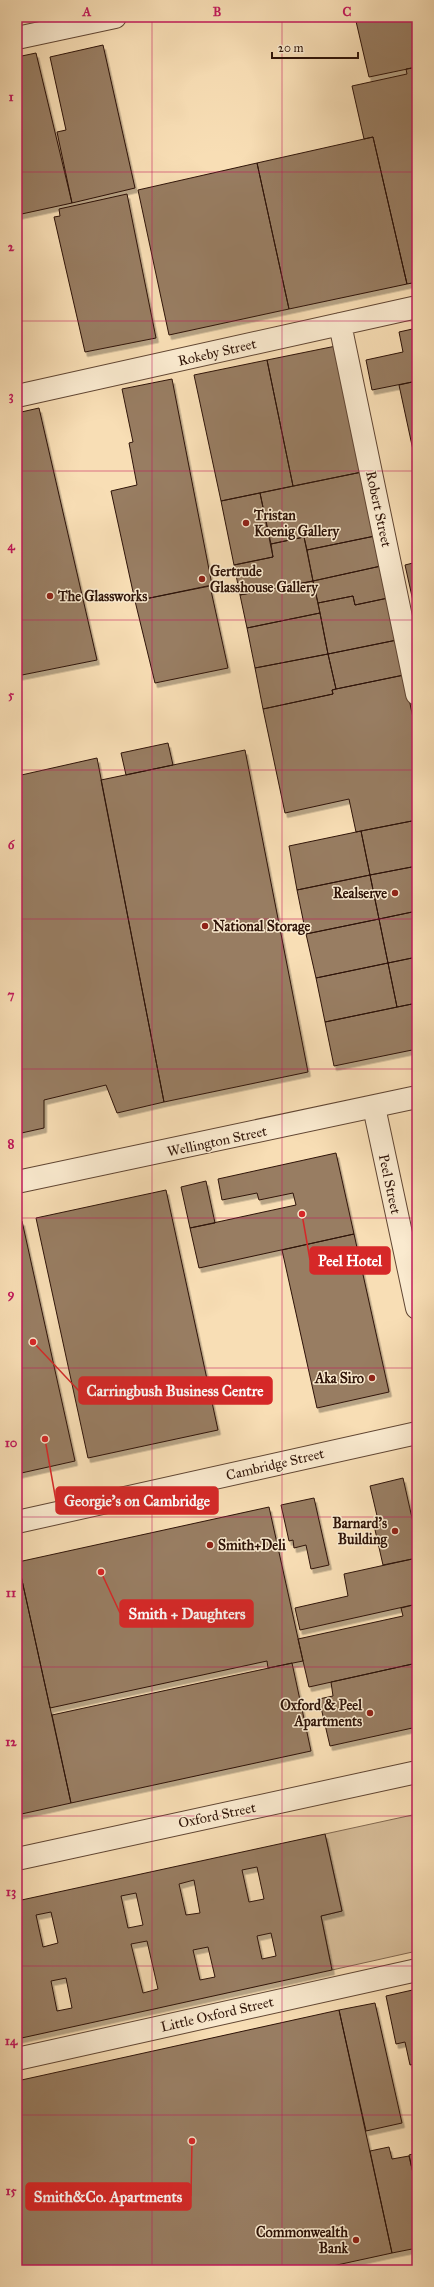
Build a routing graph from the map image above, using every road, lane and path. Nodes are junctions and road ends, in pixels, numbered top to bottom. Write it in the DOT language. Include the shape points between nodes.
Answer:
graph roads {
  1 [pos="115,17"];
  2 [pos="17,38"];
  3 [pos="417,307"];
  4 [pos="340,324"];
  5 [pos="17,396"];
  6 [pos="417,694"];
  7 [pos="417,1098"];
  8 [pos="374,1107"];
  9 [pos="17,1182"];
  10 [pos="417,1308"];
  11 [pos="417,1433"];
  12 [pos="17,1522"];
  13 [pos="417,1772"];
  14 [pos="17,1859"];
  15 [pos="417,1970"];
  16 [pos="17,2059"];
  1 -- 2 [label="street"];
  3 -- 4 [label="street, Rokeby Street"];
  4 -- 5 [label="street, Rokeby Street"];
  4 -- 6 [label="street, Robert Street"];
  7 -- 8 [label="street, Wellington Street"];
  8 -- 9 [label="street, Wellington Street"];
  8 -- 10 [label="street, Peel Street"];
  11 -- 12 [label="street, Cambridge Street"];
  13 -- 14 [label="street, Oxford Street"];
  15 -- 16 [label="street, Little Oxford Street"];
}
